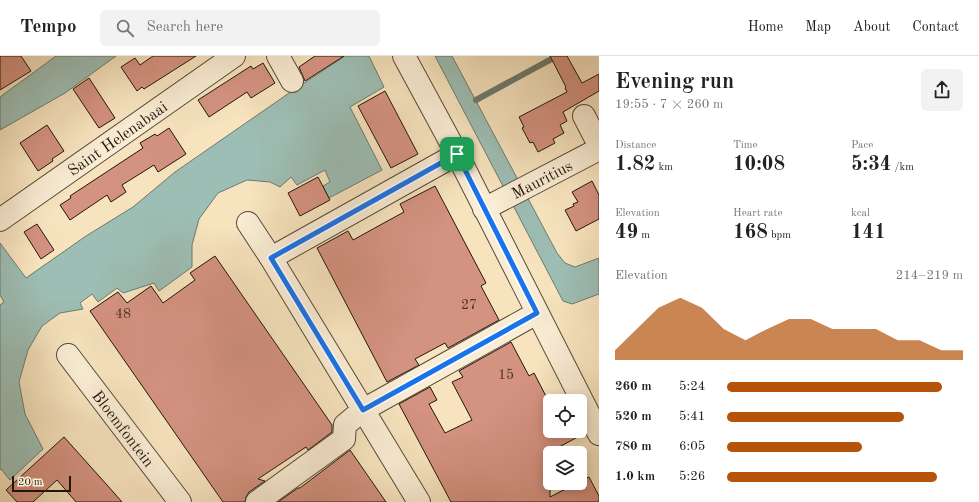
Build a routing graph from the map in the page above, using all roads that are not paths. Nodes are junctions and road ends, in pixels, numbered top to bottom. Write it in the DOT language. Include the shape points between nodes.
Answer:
graph roads {
  1 [pos="234,56"];
  2 [pos="278,56"];
  3 [pos="404,56"];
  4 [pos="292,81"];
  5 [pos="584,116"];
  6 [pos="599,146"];
  7 [pos="599,149"];
  8 [pos="457,154"];
  9 [pos="491,205"];
  10 [pos="0,220"];
  11 [pos="248,223"];
  12 [pos="271,258"];
  13 [pos="537,313"];
  14 [pos="68,355"];
  15 [pos="363,410"];
  16 [pos="599,434"];
  17 [pos="180,502"];
  18 [pos="257,502"];
  19 [pos="419,502"];
  1 -- 10 [label="street, Saint Helenabaai"];
  2 -- 4 [label="street"];
  3 -- 8 [label="street"];
  5 -- 6 [label="street"];
  7 -- 9 [label="street, Mauritius"];
  8 -- 9 [label="street"];
  8 -- 12 [label="street"];
  9 -- 13 [label="street"];
  11 -- 12 [label="street"];
  12 -- 15 [label="street"];
  13 -- 15 [label="street"];
  13 -- 16 [label="street"];
  14 -- 17 [label="street, Bloemfontein"];
  15 -- 18 [label="street" via="345,425 344,439"];
  15 -- 19 [label="street"];
}
